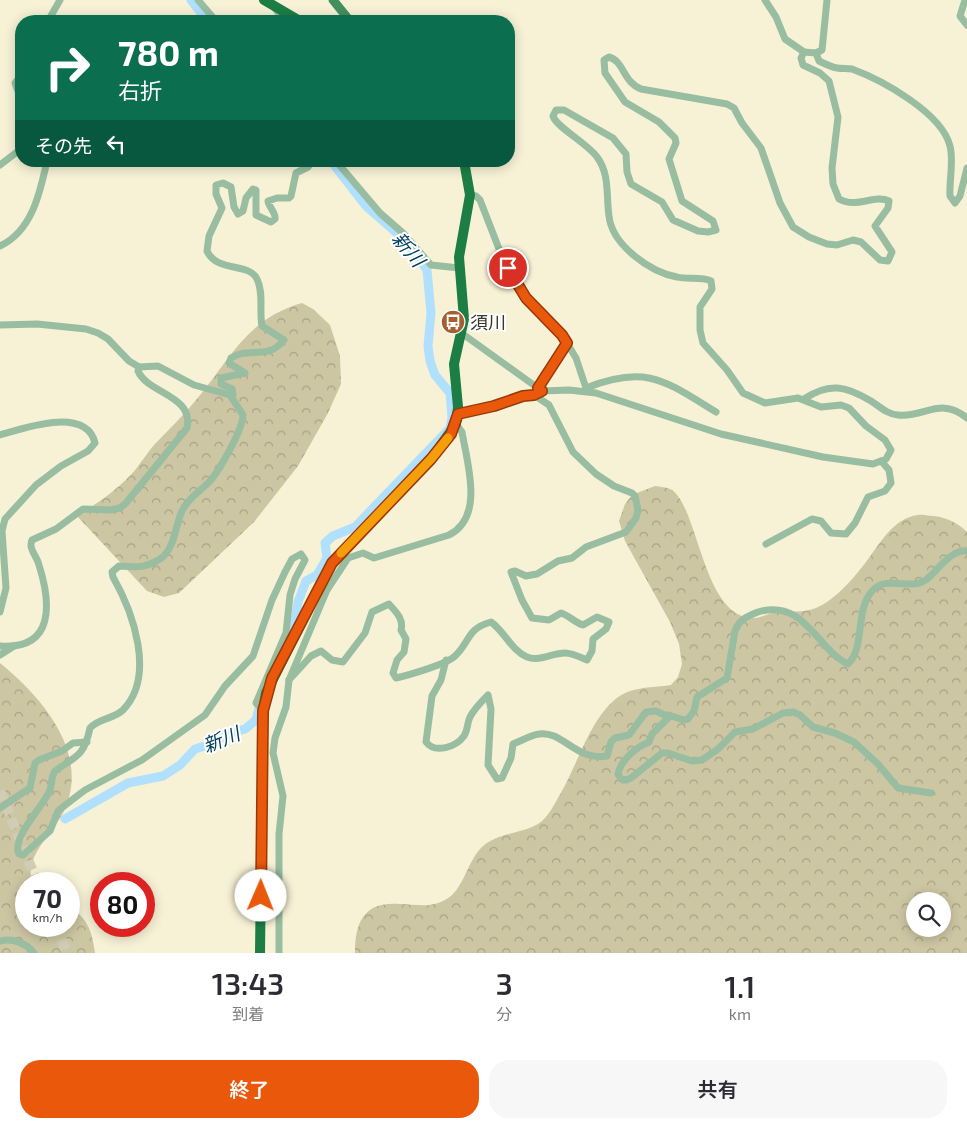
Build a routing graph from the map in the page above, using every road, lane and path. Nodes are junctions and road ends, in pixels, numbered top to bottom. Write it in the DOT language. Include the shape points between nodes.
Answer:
graph roads {
  1 [pos="60,0"];
  2 [pos="198,0"];
  3 [pos="333,0"];
  4 [pos="765,0"];
  5 [pos="827,0"];
  6 [pos="965,0"];
  7 [pos="269,2"];
  8 [pos="51,15"];
  9 [pos="211,15"];
  10 [pos="279,15"];
  11 [pos="290,15"];
  12 [pos="345,15"];
  13 [pos="967,25"];
  14 [pos="804,52"];
  15 [pos="816,53"];
  16 [pos="15,154"];
  17 [pos="0,165"];
  18 [pos="45,167"];
  19 [pos="308,167"];
  20 [pos="341,167"];
  21 [pos="465,167"];
  22 [pos="967,168"];
  23 [pos="470,195"];
  24 [pos="0,246"];
  25 [pos="459,268"];
  26 [pos="0,326"];
  27 [pos="460,332"];
  28 [pos="567,343"];
  29 [pos="139,367"];
  30 [pos="586,389"];
  31 [pos="540,390"];
  32 [pos="230,395"];
  33 [pos="534,395"];
  34 [pos="804,399"];
  35 [pos="716,412"];
  36 [pos="967,418"];
  37 [pos="457,419"];
  38 [pos="0,435"];
  39 [pos="882,462"];
  40 [pos="766,544"];
  41 [pos="967,551"];
  42 [pos="0,612"];
  43 [pos="290,635"];
  44 [pos="0,646"];
  45 [pos="14,646"];
  46 [pos="0,655"];
  47 [pos="446,660"];
  48 [pos="289,680"];
  49 [pos="669,717"];
  50 [pos="87,742"];
  51 [pos="931,793"];
  52 [pos="0,808"];
  53 [pos="0,942"];
  54 [pos="34,953"];
  55 [pos="260,953"];
  56 [pos="279,953"];
  1 -- 8 [label="street"];
  2 -- 9 [label="street"];
  3 -- 12 [label="main road"];
  4 -- 14 [label="street" via="785,39"];
  5 -- 15 [label="street" via="822,50"];
  6 -- 13 [label="street" via="960,16"];
  7 -- 10 [label="street"];
  7 -- 11 [label="highway"];
  14 -- 15 [label="street"];
  14 -- 34 [label="street" via="801,58 803,65 829,81 836,110 838,128 832,168 836,194 844,202 853,204 884,198 889,201 888,208 875,226 892,252 888,261 880,260 862,242 853,240 837,245 827,244 793,227 777,197 761,148 734,108 727,104 641,89 629,82 616,60 609,57 604,60 605,73 625,102 659,122 675,138 669,158 678,194 684,204 713,221 716,230 708,232 673,220 662,202 634,187 627,172 626,154 610,135 564,110 556,110 553,116 560,127 589,148 602,165 610,226 622,244 647,264 667,274 710,281 712,289 700,307 700,330 705,347 727,370 739,389 765,403"];
  15 -- 22 [label="street" via="819,61 835,68 851,69 890,88 911,100 934,120 950,146 950,196 955,203"];
  16 -- 17 [label="street"];
  18 -- 24 [label="street" via="35,208 20,230"];
  19 -- 32 [label="street" via="296,173 291,196 268,201 276,216 271,222 256,215 256,190 249,192 244,211 238,214 231,188 223,183 216,185 222,208 206,246 208,255 224,266 254,274 259,286 262,326 284,340 264,353 244,352 231,358 231,366 245,372 221,378 221,384 232,389 233,395"];
  20 -- 25 [label="street" via="431,266"];
  21 -- 23 [label="highway"];
  23 -- 25 [label="highway"];
  23 -- 28 [label="street" via="480,200 501,254 520,291"];
  25 -- 27 [label="highway" via="464,319"];
  26 -- 29 [label="street" via="14,323 86,329 108,339"];
  27 -- 31 [label="street"];
  27 -- 37 [label="highway" via="454,364"];
  28 -- 30 [label="street" via="576,358"];
  28 -- 31 [label="street"];
  29 -- 32 [label="street" via="158,366 183,381"];
  29 -- 45 [label="street" via="138,372 145,382 170,395 181,406 187,428 126,504 120,508 83,509 56,529 32,540 47,600 46,622 37,636"];
  30 -- 31 [label="street"];
  30 -- 35 [label="street" via="622,377 649,376 673,386"];
  30 -- 39 [label="street" via="721,434 801,454 867,464"];
  31 -- 33 [label="street"];
  32 -- 50 [label="street" via="242,410 242,428 212,479 182,510 167,552 160,559 136,569 119,566 112,572 133,619 139,682 133,698 122,711 93,724"];
  33 -- 37 [label="street"];
  33 -- 47 [label="street" via="548,404 573,452 596,474 635,496 638,510 626,532 586,547 572,558 558,561 537,574 529,576 515,570 511,572 514,583 532,618 549,620 561,613 583,625 597,617 608,622 606,629 593,639 587,660 566,653 535,659 520,653 501,629 491,622 475,628 454,658"];
  34 -- 36 [label="street" via="820,389 841,388 896,415 937,408 953,409"];
  34 -- 39 [label="street" via="821,407 841,405 849,408 890,446 890,454"];
  37 -- 43 [label="highway" via="431,459 332,563"];
  37 -- 48 [label="street" via="472,491 467,519 459,530 449,534 374,558 363,553 348,558 327,590"];
  38 -- 42 [label="street" via="34,424 54,422 83,426 94,436 95,443 36,485 5,519 2,531 6,588"];
  39 -- 40 [label="street" via="891,483 885,490 868,497 846,534 831,533 820,521 812,519"];
  41 -- 49 [label="street" via="952,556 922,582 886,583 872,591 861,615 854,655 848,664 809,625 793,615 772,610 750,615 735,631 727,678 697,697 694,711 688,719"];
  43 -- 50 [label="street" via="290,595 305,560 301,554 292,559 285,572 253,656 225,686 205,715 142,760 85,790 58,811 50,831 21,855 18,845 33,812 44,801 52,775 78,757"];
  43 -- 55 [label="highway" via="272,678 263,711"];
  44 -- 45 [label="street"];
  45 -- 46 [label="street"];
  47 -- 48 [label="street" via="427,670 396,678 393,673 404,652 406,639 398,613 389,604 372,612 365,633 343,662 332,660 321,650 310,656"];
  47 -- 49 [label="street" via="441,680 432,696 426,742 434,748 442,748 460,740 467,731 470,717 488,695 491,733 488,766 497,779 502,778 514,744 537,734 546,734 586,756 597,758 607,756 611,742 629,735 646,712 656,710"];
  48 -- 56 [label="street" via="286,707 277,729 273,753 283,796 279,834"];
  49 -- 51 [label="street" via="652,734 649,742 639,746 622,764 618,774 621,779 631,778 662,753 668,752 692,761 702,760 734,732 753,729 789,712 800,715 813,727 846,737 878,764 898,788"];
  50 -- 52 [label="street" via="73,743 35,763 30,788"];
  53 -- 54 [label="street" via="20,942"];
}
